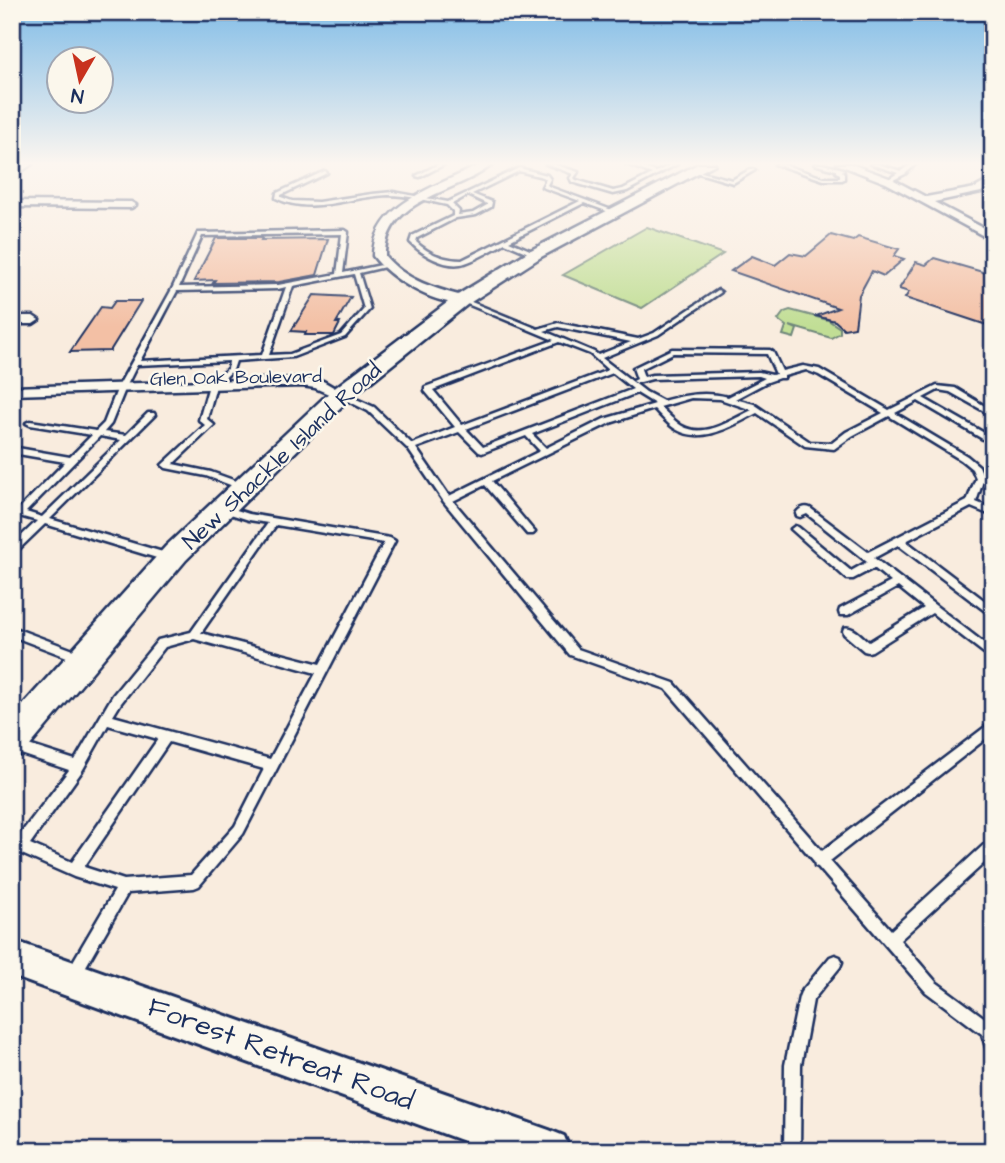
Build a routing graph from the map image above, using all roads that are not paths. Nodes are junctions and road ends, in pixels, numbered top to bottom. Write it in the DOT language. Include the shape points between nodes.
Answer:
graph roads {
  1 [pos="392,218"];
  2 [pos="452,218"];
  3 [pos="549,218"];
  4 [pos="602,218"];
  5 [pos="959,218"];
  6 [pos="993,238"];
  7 [pos="504,241"];
  8 [pos="535,254"];
  9 [pos="386,266"];
  10 [pos="356,272"];
  11 [pos="340,276"];
  12 [pos="290,285"];
  13 [pos="175,289"];
  14 [pos="718,292"];
  15 [pos="462,300"];
  16 [pos="12,320"];
  17 [pos="33,320"];
  18 [pos="538,331"];
  19 [pos="559,340"];
  20 [pos="638,341"];
  21 [pos="265,356"];
  22 [pos="598,358"];
  23 [pos="233,359"];
  24 [pos="135,363"];
  25 [pos="231,369"];
  26 [pos="614,370"];
  27 [pos="778,377"];
  28 [pos="641,380"];
  29 [pos="629,383"];
  30 [pos="240,384"];
  31 [pos="638,390"];
  32 [pos="12,391"];
  33 [pos="211,391"];
  34 [pos="120,394"];
  35 [pos="340,395"];
  36 [pos="918,398"];
  37 [pos="728,400"];
  38 [pos="12,404"];
  39 [pos="659,405"];
  40 [pos="757,410"];
  41 [pos="889,414"];
  42 [pos="993,414"];
  43 [pos="151,415"];
  44 [pos="30,423"];
  45 [pos="460,428"];
  46 [pos="97,433"];
  47 [pos="527,433"];
  48 [pos="128,438"];
  49 [pos="993,442"];
  50 [pos="411,447"];
  51 [pos="12,450"];
  52 [pos="545,451"];
  53 [pos="71,460"];
  54 [pos="486,481"];
  55 [pos="244,487"];
  56 [pos="447,500"];
  57 [pos="971,503"];
  58 [pos="223,508"];
  59 [pos="803,512"];
  60 [pos="993,513"];
  61 [pos="16,516"];
  62 [pos="44,521"];
  63 [pos="274,521"];
  64 [pos="795,529"];
  65 [pos="530,532"];
  66 [pos="900,541"];
  67 [pos="12,551"];
  68 [pos="172,558"];
  69 [pos="871,560"];
  70 [pos="899,582"];
  71 [pos="932,608"];
  72 [pos="844,612"];
  73 [pos="993,613"];
  74 [pos="12,631"];
  75 [pos="848,631"];
  76 [pos="194,635"];
  77 [pos="993,656"];
  78 [pos="85,659"];
  79 [pos="323,670"];
  80 [pos="105,719"];
  81 [pos="993,726"];
  82 [pos="167,736"];
  83 [pos="12,744"];
  84 [pos="272,766"];
  85 [pos="78,767"];
  86 [pos="993,846"];
  87 [pos="820,861"];
  88 [pos="74,870"];
  89 [pos="124,887"];
  90 [pos="890,940"];
  91 [pos="12,958"];
  92 [pos="835,961"];
  93 [pos="71,979"];
  94 [pos="991,1032"];
  95 [pos="993,1049"];
  96 [pos="549,1151"];
  97 [pos="792,1151"];
  1 -- 9 [label="street" via="381,233 379,256"];
  2 -- 7 [label="lane" via="414,237 413,242 455,263"];
  3 -- 7 [label="lane"];
  4 -- 8 [label="main road, New Shackle Island Road"];
  5 -- 6 [label="street"];
  7 -- 8 [label="lane"];
  8 -- 15 [label="main road, New Shackle Island Road"];
  9 -- 10 [label="lane"];
  9 -- 15 [label="street" via="405,281"];
  10 -- 11 [label="lane"];
  10 -- 21 [label="lane" via="367,309 344,336 291,356"];
  11 -- 12 [label="lane"];
  11 -- 13 [label="lane" via="345,232 200,234"];
  12 -- 13 [label="lane"];
  12 -- 21 [label="lane"];
  13 -- 24 [label="lane"];
  14 -- 20 [label="lane"];
  15 -- 18 [label="lane"];
  15 -- 35 [label="main road, New Shackle Island Road"];
  16 -- 17 [label="street"];
  18 -- 19 [label="lane"];
  18 -- 20 [label="lane" via="558,325"];
  19 -- 22 [label="lane"];
  19 -- 45 [label="lane" via="428,388"];
  20 -- 22 [label="lane"];
  21 -- 23 [label="lane"];
  22 -- 26 [label="lane"];
  23 -- 24 [label="lane"];
  23 -- 25 [label="lane"];
  24 -- 34 [label="lane"];
  25 -- 30 [label="lane"];
  25 -- 33 [label="lane"];
  26 -- 29 [label="lane"];
  26 -- 45 [label="lane"];
  27 -- 28 [label="lane"];
  27 -- 28 [label="lane" via="769,352 672,351 637,368"];
  27 -- 37 [label="lane"];
  27 -- 41 [label="lane" via="811,369"];
  28 -- 29 [label="lane"];
  29 -- 31 [label="lane"];
  30 -- 33 [label="street, Glen Oak Boulevard"];
  30 -- 35 [label="street, Glen Oak Boulevard" via="302,382"];
  31 -- 39 [label="lane"];
  31 -- 47 [label="lane"];
  32 -- 34 [label="street, Glen Oak Boulevard"];
  33 -- 34 [label="street, Glen Oak Boulevard"];
  33 -- 35 [label="street, Glen Oak Boulevard"];
  33 -- 55 [label="lane" via="203,420 210,425 166,465"];
  34 -- 38 [label="street, Glen Oak Boulevard"];
  34 -- 46 [label="lane" via="107,424"];
  35 -- 50 [label="lane" via="371,409"];
  35 -- 55 [label="main road, New Shackle Island Road"];
  36 -- 41 [label="lane"];
  36 -- 42 [label="lane" via="937,388 952,390"];
  36 -- 49 [label="lane"];
  37 -- 39 [label="lane" via="691,396"];
  37 -- 40 [label="lane"];
  39 -- 40 [label="lane" via="690,433 713,430"];
  39 -- 52 [label="lane" via="607,421"];
  40 -- 41 [label="lane" via="808,444 834,446"];
  41 -- 57 [label="lane" via="976,468 980,478"];
  43 -- 48 [label="lane"];
  44 -- 46 [label="lane"];
  45 -- 47 [label="lane" via="482,450"];
  45 -- 50 [label="lane"];
  46 -- 48 [label="lane"];
  46 -- 53 [label="lane"];
  47 -- 52 [label="lane"];
  48 -- 62 [label="lane"];
  50 -- 56 [label="lane"];
  51 -- 53 [label="lane"];
  52 -- 54 [label="lane"];
  53 -- 61 [label="lane"];
  54 -- 56 [label="lane"];
  54 -- 65 [label="lane"];
  55 -- 58 [label="main road, New Shackle Island Road"];
  56 -- 87 [label="lane" via="574,652 670,686"];
  57 -- 60 [label="lane"];
  57 -- 66 [label="lane"];
  58 -- 63 [label="lane"];
  58 -- 68 [label="main road, New Shackle Island Road"];
  59 -- 69 [label="lane"];
  61 -- 62 [label="lane"];
  62 -- 67 [label="lane"];
  62 -- 68 [label="lane"];
  63 -- 76 [label="lane"];
  63 -- 79 [label="lane" via="390,541"];
  64 -- 69 [label="lane" via="850,576"];
  66 -- 69 [label="lane"];
  66 -- 73 [label="lane"];
  68 -- 78 [label="main road, New Shackle Island Road"];
  69 -- 70 [label="lane"];
  70 -- 71 [label="lane"];
  70 -- 72 [label="lane"];
  71 -- 75 [label="lane" via="868,648"];
  71 -- 77 [label="lane"];
  74 -- 78 [label="lane"];
  76 -- 79 [label="lane"];
  76 -- 80 [label="lane" via="162,643"];
  78 -- 83 [label="main road, New Shackle Island Road"];
  79 -- 84 [label="lane"];
  80 -- 82 [label="lane"];
  80 -- 85 [label="lane"];
  81 -- 87 [label="lane"];
  82 -- 84 [label="lane"];
  82 -- 88 [label="lane"];
  83 -- 85 [label="lane"];
  84 -- 89 [label="lane" via="239,830 194,881"];
  85 -- 88 [label="lane" via="20,846"];
  86 -- 90 [label="lane"];
  87 -- 90 [label="lane"];
  88 -- 89 [label="lane"];
  89 -- 93 [label="lane"];
  90 -- 94 [label="lane" via="931,987"];
  91 -- 93 [label="street, Forest Retreat Road"];
  92 -- 97 [label="lane" via="806,997 793,1065"];
  93 -- 96 [label="street, Forest Retreat Road"];
  94 -- 95 [label="lane"];
}
